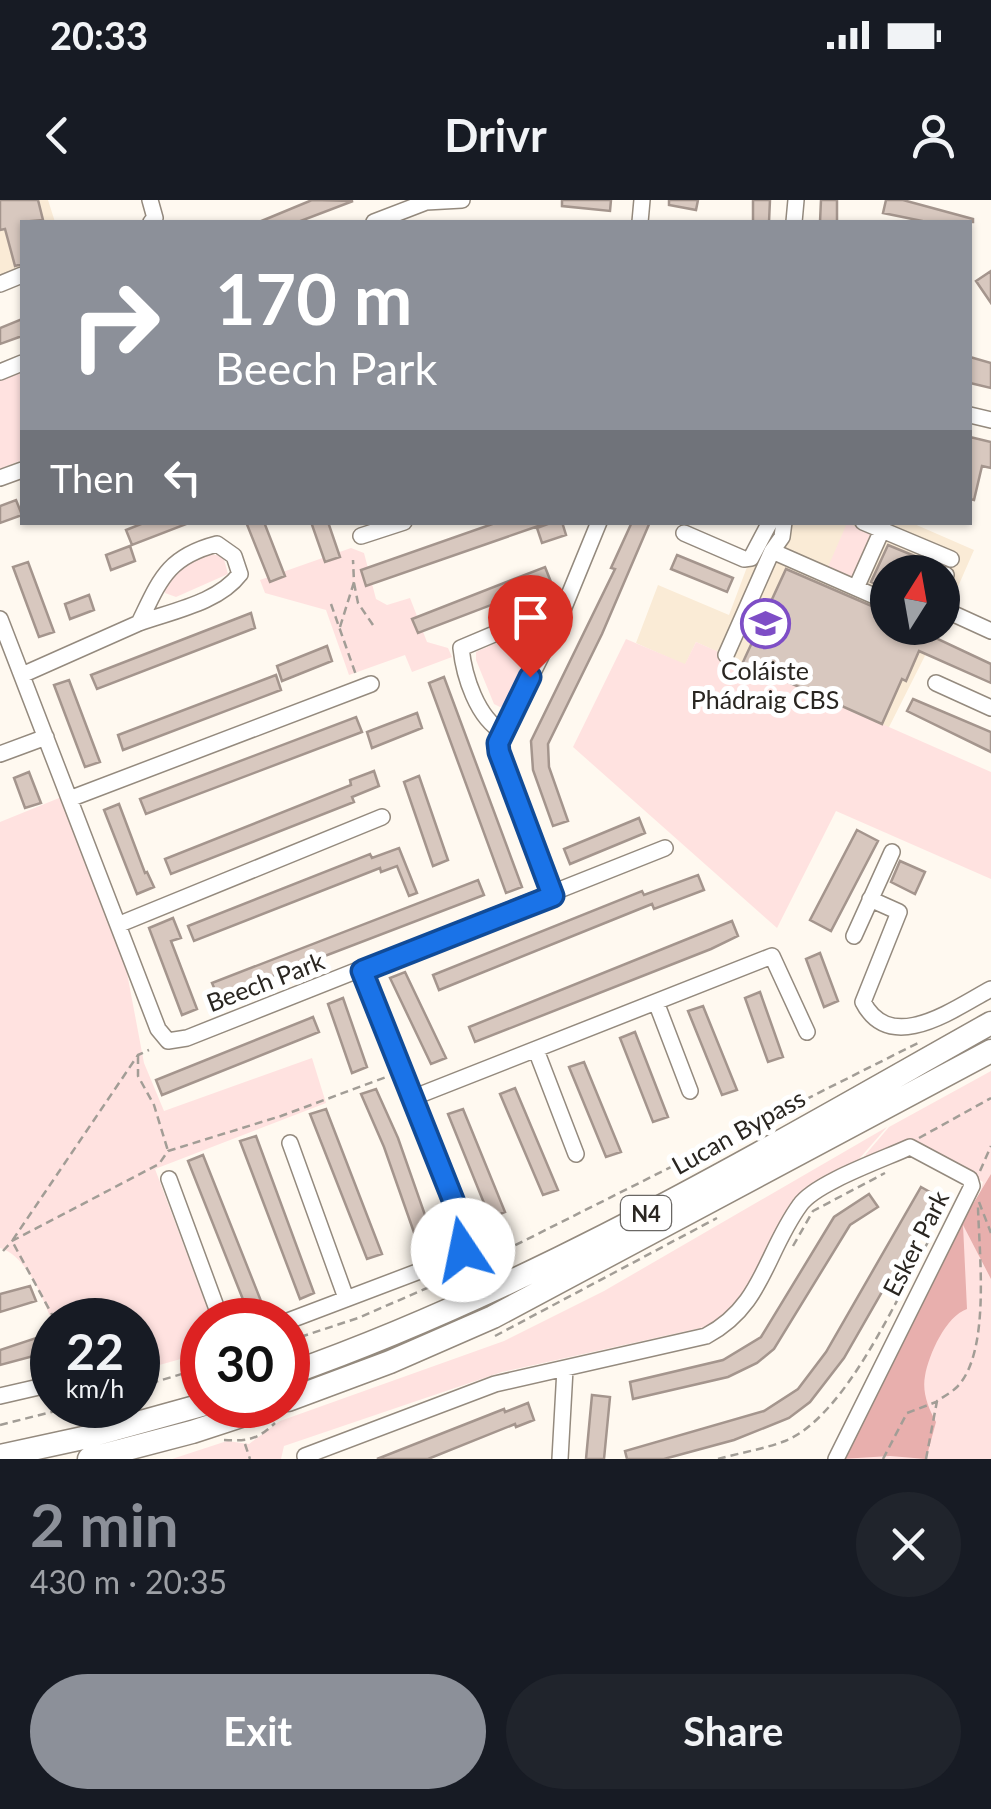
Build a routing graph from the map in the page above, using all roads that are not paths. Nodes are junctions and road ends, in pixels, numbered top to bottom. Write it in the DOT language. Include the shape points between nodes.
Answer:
graph roads {
  1 [pos="462,200"];
  2 [pos="425,201"];
  3 [pos="379,220"];
  4 [pos="395,525"];
  5 [pos="598,525"];
  6 [pos="768,525"];
  7 [pos="784,525"];
  8 [pos="870,525"];
  9 [pos="882,530"];
  10 [pos="684,533"];
  11 [pos="362,536"];
  12 [pos="772,551"];
  13 [pos="920,555"];
  14 [pos="856,588"];
  15 [pos="870,594"];
  16 [pos="960,617"];
  17 [pos="0,619"];
  18 [pos="558,622"];
  19 [pos="138,623"];
  20 [pos="991,631"];
  21 [pos="726,654"];
  22 [pos="22,675"];
  23 [pos="364,680"];
  24 [pos="936,683"];
  25 [pos="991,708"];
  26 [pos="503,732"];
  27 [pos="46,737"];
  28 [pos="0,754"];
  29 [pos="72,798"];
  30 [pos="382,817"];
  31 [pos="665,848"];
  32 [pos="892,852"];
  33 [pos="553,896"];
  34 [pos="870,899"];
  35 [pos="120,924"];
  36 [pos="854,936"];
  37 [pos="362,971"];
  38 [pos="991,989"];
  39 [pos="656,1002"];
  40 [pos="991,1023"];
  41 [pos="807,1032"];
  42 [pos="536,1050"];
  43 [pos="991,1051"];
  44 [pos="690,1091"];
  45 [pos="412,1098"];
  46 [pos="290,1143"];
  47 [pos="576,1154"];
  48 [pos="169,1178"];
  49 [pos="213,1298"];
  50 [pos="346,1298"];
  51 [pos="310,1312"];
  52 [pos="310,1366"];
  53 [pos="565,1369"];
  54 [pos="30,1389"];
  55 [pos="310,1392"];
  56 [pos="0,1396"];
  57 [pos="180,1411"];
  58 [pos="195,1428"];
  59 [pos="0,1456"];
  60 [pos="305,1456"];
  61 [pos="89,1459"];
  62 [pos="560,1459"];
  63 [pos="836,1459"];
  1 -- 2 [label="street"];
  2 -- 3 [label="street"];
  4 -- 11 [label="street"];
  5 -- 18 [label="street"];
  6 -- 10 [label="street" via="751,558 744,559"];
  7 -- 12 [label="street"];
  8 -- 9 [label="street"];
  9 -- 13 [label="street"];
  9 -- 14 [label="street"];
  12 -- 14 [label="street"];
  12 -- 21 [label="street"];
  14 -- 15 [label="street"];
  16 -- 20 [label="street"];
  17 -- 22 [label="street, Beech Park"];
  18 -- 26 [label="street"];
  18 -- 26 [label="street" via="532,618 460,648 487,721"];
  19 -- 19 [label="street" via="164,572 189,551 217,544 234,556 240,574 231,586"];
  19 -- 22 [label="street"];
  22 -- 27 [label="street, Beech Park"];
  23 -- 29 [label="street"];
  24 -- 25 [label="street"];
  26 -- 33 [label="street" via="499,752"];
  27 -- 28 [label="street"];
  27 -- 29 [label="street, Beech Park"];
  29 -- 35 [label="street, Beech Park"];
  30 -- 35 [label="street"];
  31 -- 33 [label="street, Beech Park"];
  32 -- 34 [label="street"];
  33 -- 37 [label="street, Beech Park"];
  34 -- 36 [label="street"];
  34 -- 38 [label="street" via="899,912 863,1002 869,1014 920,1027"];
  35 -- 37 [label="street, Beech Park" via="168,1041"];
  37 -- 45 [label="street"];
  39 -- 41 [label="street" via="772,956"];
  39 -- 42 [label="street"];
  39 -- 44 [label="street"];
  40 -- 52 [label="highway, Lucan Bypass / N4" via="484,1296"];
  42 -- 45 [label="street"];
  42 -- 47 [label="street"];
  43 -- 55 [label="highway, Lucan Bypass / N4" via="493,1317"];
  45 -- 50 [label="street" via="465,1230 463,1250"];
  46 -- 50 [label="street"];
  48 -- 49 [label="street"];
  50 -- 51 [label="street"];
  53 -- 60 [label="street, Esker Park" via="495,1384"];
  53 -- 62 [label="street"];
  53 -- 63 [label="street, Esker Park" via="706,1336 730,1323 749,1302 802,1202 910,1147 972,1186"];
  54 -- 56 [label="street"];
  57 -- 59 [label="highway"];
  58 -- 61 [label="highway"];
}
